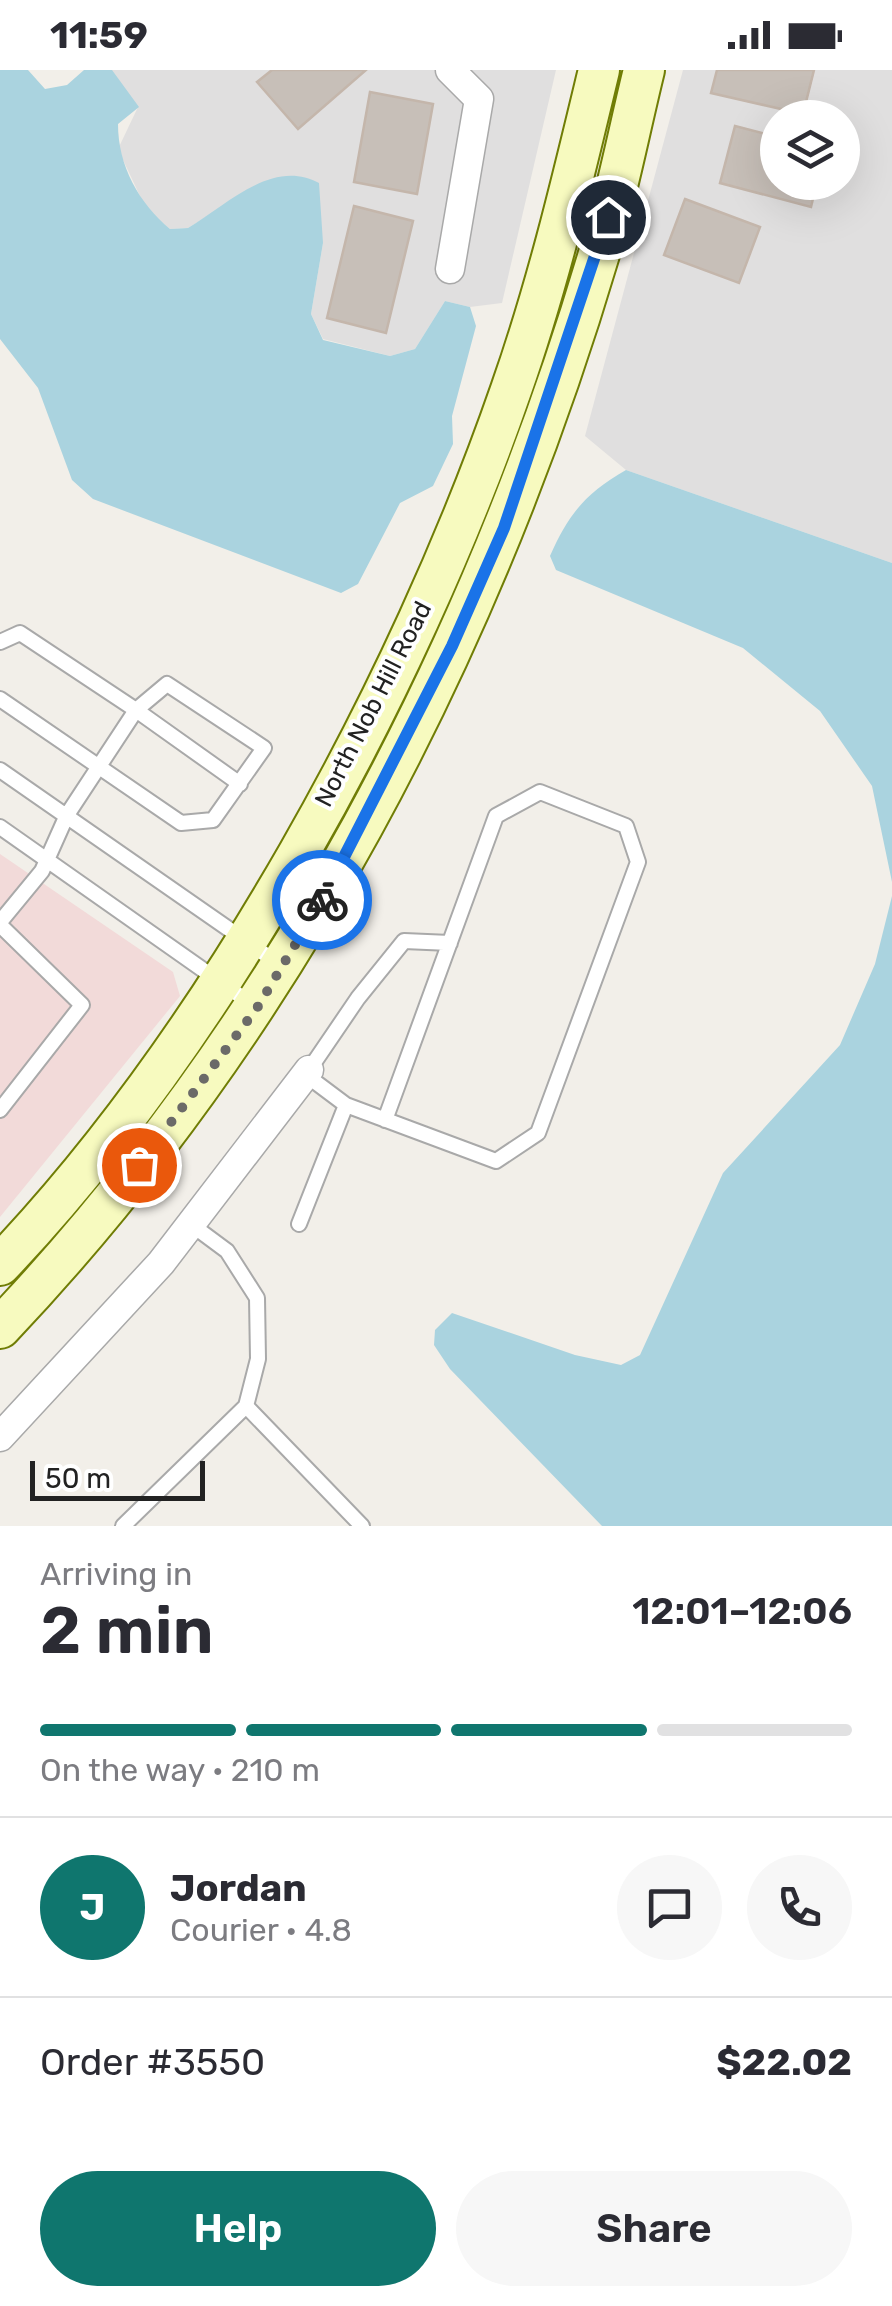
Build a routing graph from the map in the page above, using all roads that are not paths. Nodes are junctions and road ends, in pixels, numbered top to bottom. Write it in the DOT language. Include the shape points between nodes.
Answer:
graph roads {
  1 [pos="450,70"];
  2 [pos="599,70"];
  3 [pos="644,70"];
  4 [pos="450,269"];
  5 [pos="0,642"];
  6 [pos="0,699"];
  7 [pos="136,710"];
  8 [pos="99,768"];
  9 [pos="0,770"];
  10 [pos="240,784"];
  11 [pos="68,815"];
  12 [pos="0,827"];
  13 [pos="47,860"];
  14 [pos="1,924"];
  15 [pos="244,940"];
  16 [pos="450,943"];
  17 [pos="283,967"];
  18 [pos="220,979"];
  19 [pos="257,1008"];
  20 [pos="308,1073"];
  21 [pos="346,1105"];
  22 [pos="0,1110"];
  23 [pos="385,1120"];
  24 [pos="192,1224"];
  25 [pos="299,1224"];
  26 [pos="0,1265"];
  27 [pos="0,1328"];
  28 [pos="246,1406"];
  29 [pos="0,1437"];
  30 [pos="123,1526"];
  31 [pos="362,1526"];
  1 -- 4 [label="street" via="479,99"];
  2 -- 15 [label="main road, North Nob Hill Road" via="558,242 464,512 348,761"];
  3 -- 17 [label="main road, North Nob Hill Road" via="599,253 504,528 452,646"];
  5 -- 7 [label="lane" via="20,634"];
  6 -- 8 [label="lane"];
  7 -- 8 [label="lane"];
  7 -- 10 [label="lane"];
  7 -- 10 [label="lane" via="167,684 264,748"];
  8 -- 10 [label="lane" via="181,823 213,820"];
  8 -- 11 [label="lane"];
  9 -- 11 [label="lane"];
  11 -- 13 [label="lane"];
  11 -- 15 [label="lane"];
  12 -- 13 [label="lane"];
  13 -- 14 [label="lane"];
  13 -- 18 [label="lane"];
  14 -- 22 [label="lane" via="82,1005"];
  15 -- 17 [label="lane"];
  15 -- 18 [label="main road, North Nob Hill Road"];
  16 -- 20 [label="lane" via="404,942"];
  16 -- 23 [label="lane"];
  16 -- 23 [label="lane" via="496,816 540,792 626,826 638,862 538,1133 496,1161"];
  17 -- 19 [label="main road, North Nob Hill Road"];
  18 -- 19 [label="lane"];
  18 -- 26 [label="main road, North Nob Hill Road" via="90,1158"];
  19 -- 27 [label="main road, North Nob Hill Road" via="115,1196"];
  20 -- 21 [label="lane"];
  20 -- 24 [label="street"];
  21 -- 23 [label="lane"];
  21 -- 25 [label="lane"];
  24 -- 28 [label="lane" via="227,1251 257,1298 258,1360"];
  24 -- 29 [label="street"];
  28 -- 30 [label="lane"];
  28 -- 31 [label="lane"];
}
